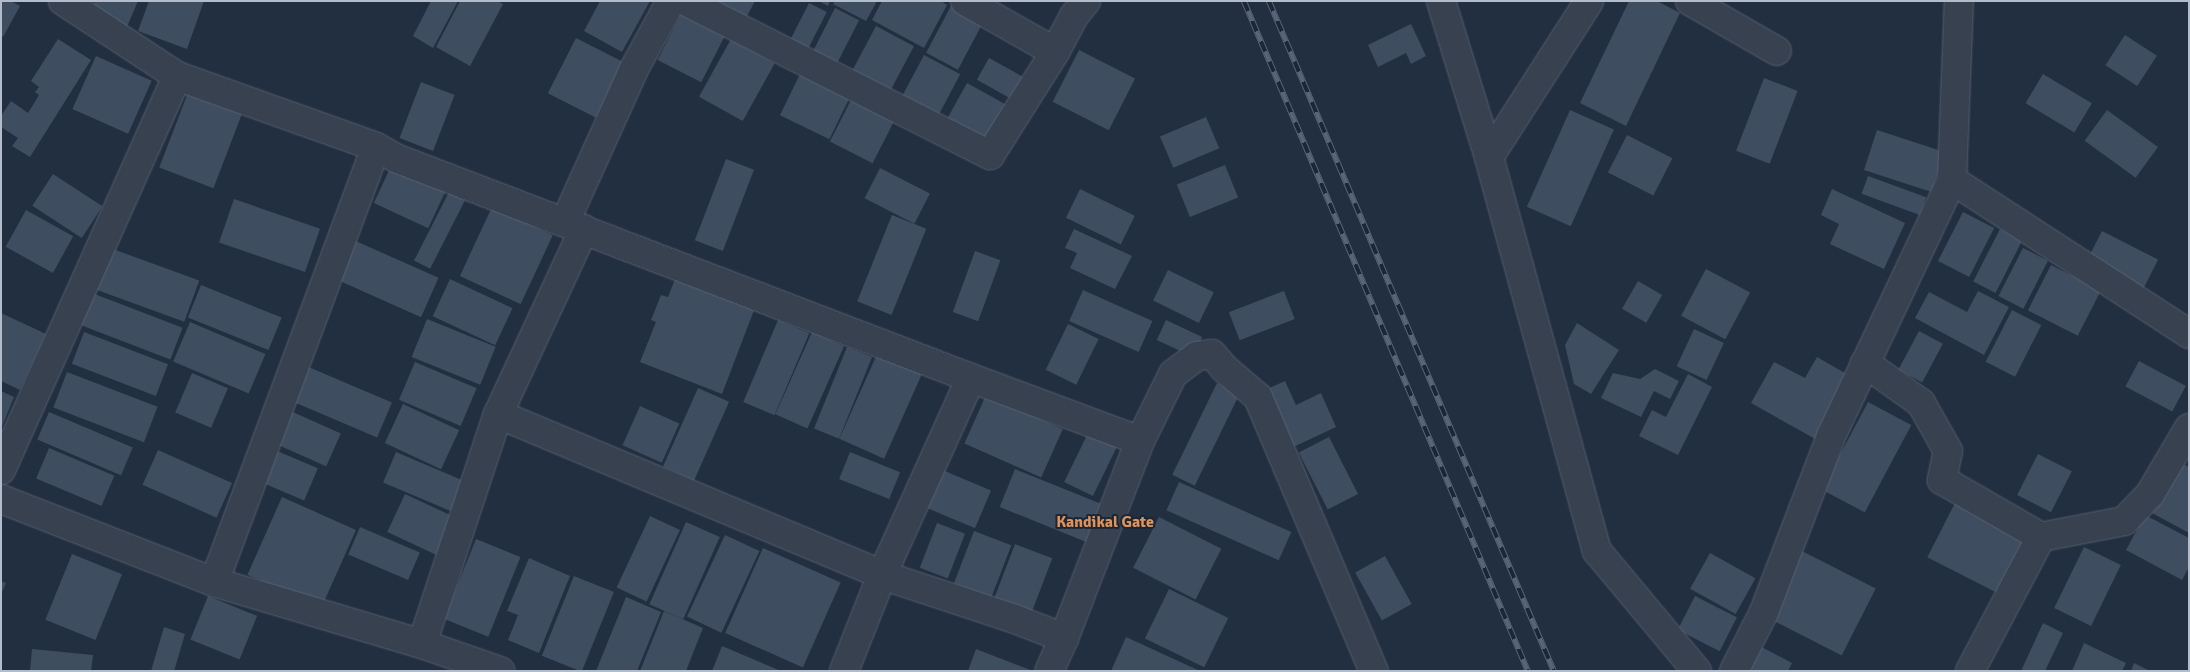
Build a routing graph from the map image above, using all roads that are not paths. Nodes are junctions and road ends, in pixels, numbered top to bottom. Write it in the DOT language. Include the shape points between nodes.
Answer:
graph roads {
  1 [pos="63,1"];
  2 [pos="671,1"];
  3 [pos="685,1"];
  4 [pos="964,1"];
  5 [pos="1086,1"];
  6 [pos="1441,1"];
  7 [pos="1589,1"];
  8 [pos="1690,1"];
  9 [pos="1959,1"];
  10 [pos="1777,51"];
  11 [pos="1055,52"];
  12 [pos="177,76"];
  13 [pos="376,147"];
  14 [pos="1489,157"];
  15 [pos="1952,180"];
  16 [pos="575,226"];
  17 [pos="2189,334"];
  18 [pos="1865,363"];
  19 [pos="971,378"];
  20 [pos="498,414"];
  21 [pos="2189,428"];
  22 [pos="1140,441"];
  23 [pos="1,470"];
  24 [pos="1,498"];
  25 [pos="2041,537"];
  26 [pos="882,575"];
  27 [pos="214,582"];
  28 [pos="1064,638"];
  29 [pos="422,644"];
  30 [pos="500,671"];
  31 [pos="844,671"];
  32 [pos="1049,671"];
  33 [pos="1374,671"];
  34 [pos="1697,671"];
  35 [pos="1734,671"];
  36 [pos="1970,671"];
  1 -- 12 [label="street"];
  2 -- 16 [label="street" via="634,69"];
  3 -- 11 [label="street" via="990,155"];
  4 -- 11 [label="street"];
  5 -- 11 [label="street"];
  6 -- 14 [label="street"];
  7 -- 14 [label="street"];
  8 -- 10 [label="street"];
  9 -- 15 [label="street"];
  12 -- 13 [label="street"];
  12 -- 23 [label="street"];
  13 -- 16 [label="street" via="398,159"];
  13 -- 27 [label="street"];
  14 -- 34 [label="street" via="1597,550"];
  15 -- 17 [label="street"];
  15 -- 18 [label="street"];
  16 -- 19 [label="street"];
  16 -- 20 [label="street"];
  18 -- 25 [label="street" via="1921,403 1948,451 1942,480"];
  18 -- 35 [label="street" via="1832,434 1764,612"];
  19 -- 22 [label="street"];
  19 -- 26 [label="street"];
  20 -- 26 [label="street"];
  20 -- 29 [label="street"];
  21 -- 25 [label="street" via="2150,494 2124,521"];
  22 -- 28 [label="street"];
  22 -- 33 [label="street" via="1173,374 1197,356 1212,354 1224,369 1258,397"];
  24 -- 27 [label="street"];
  25 -- 36 [label="street"];
  26 -- 28 [label="street"];
  26 -- 31 [label="street"];
  27 -- 29 [label="street"];
  28 -- 32 [label="street"];
  29 -- 30 [label="street"];
}
